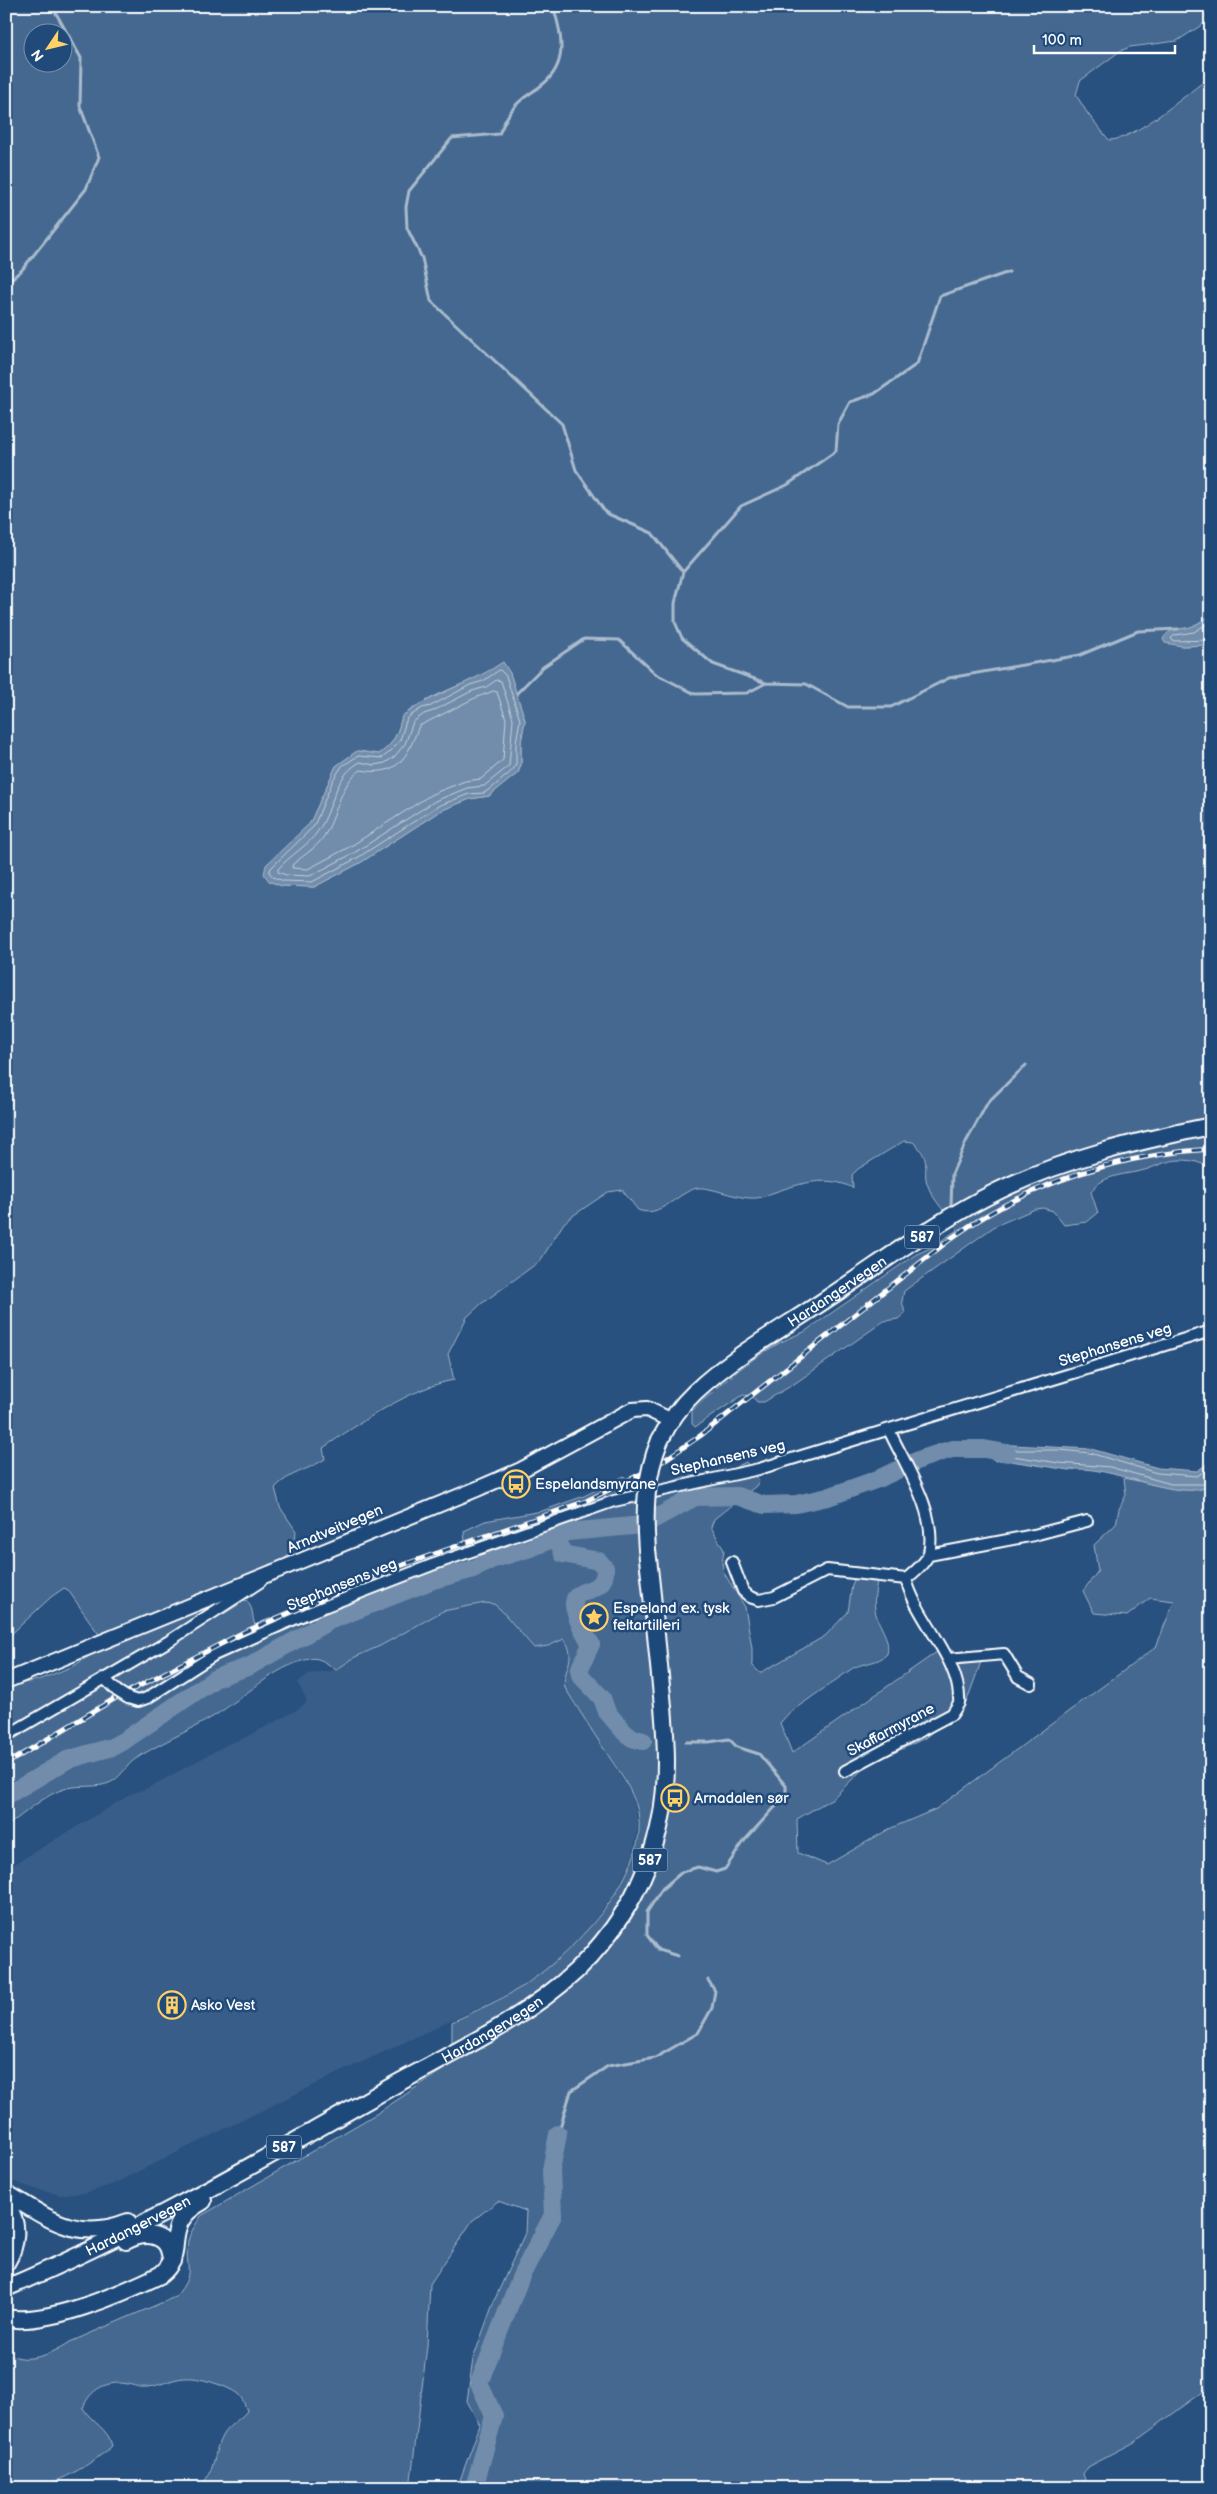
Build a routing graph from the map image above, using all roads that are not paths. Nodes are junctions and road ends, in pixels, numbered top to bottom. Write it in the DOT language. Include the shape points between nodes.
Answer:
graph roads {
  1 [pos="1211,1126"];
  2 [pos="1211,1330"];
  3 [pos="670,1420"];
  4 [pos="889,1430"];
  5 [pos="1087,1521"];
  6 [pos="929,1555"];
  7 [pos="732,1562"];
  8 [pos="272,1574"];
  9 [pos="906,1579"];
  10 [pos="948,1659"];
  11 [pos="104,1678"];
  12 [pos="6,1681"];
  13 [pos="1030,1684"];
  14 [pos="6,1736"];
  15 [pos="845,1771"];
  16 [pos="321,2127"];
  17 [pos="272,2154"];
  18 [pos="6,2194"];
  19 [pos="6,2205"];
  20 [pos="172,2261"];
  21 [pos="6,2263"];
  22 [pos="24,2281"];
  23 [pos="6,2288"];
  24 [pos="6,2318"];
  1 -- 3 [label="main road, Hardangervegen / 587" via="1095,1154 997,1191 934,1228 727,1366 696,1391"];
  2 -- 4 [label="street, Stephansens veg"];
  3 -- 8 [label="main road, Arnatveitvegen" via="647,1409 632,1410 501,1479"];
  3 -- 16 [label="main road, Hardangervegen / 587, bridge" via="652,1460 646,1491 647,1550 665,1724 667,1775 655,1846 642,1879 627,1908 591,1956 541,1999"];
  4 -- 6 [label="street" via="930,1526"];
  4 -- 11 [label="street, Stephansens veg, bridge" via="760,1469 614,1500 308,1614 214,1655 138,1701 117,1691"];
  5 -- 6 [label="street" via="1034,1535"];
  6 -- 9 [label="street"];
  7 -- 9 [label="street" via="743,1591 759,1600 774,1597 827,1570"];
  8 -- 11 [label="street" via="169,1641"];
  8 -- 12 [label="main road, Arnatveitvegen"];
  9 -- 10 [label="street, Skaffarmyrane" via="914,1602"];
  10 -- 13 [label="street" via="1004,1654 1018,1677"];
  10 -- 15 [label="street, Skaffarmyrane" via="959,1698 952,1714"];
  11 -- 14 [label="street"];
  16 -- 17 [label="main road, Hardangervegen / 587"];
  16 -- 20 [label="main road, 587" via="278,2158 192,2208 179,2224"];
  17 -- 18 [label="main road, 587" via="233,2167 143,2215 103,2230 64,2225"];
  17 -- 22 [label="main road, Hardangervegen / 587" via="147,2221"];
  19 -- 21 [label="main road" via="14,2216 16,2229"];
  20 -- 22 [label="main road, 587" via="167,2244 145,2234 49,2276"];
  20 -- 24 [label="main road" via="166,2270 151,2279 58,2314 32,2320"];
  22 -- 23 [label="main road, Hardangervegen / 587"];
}
